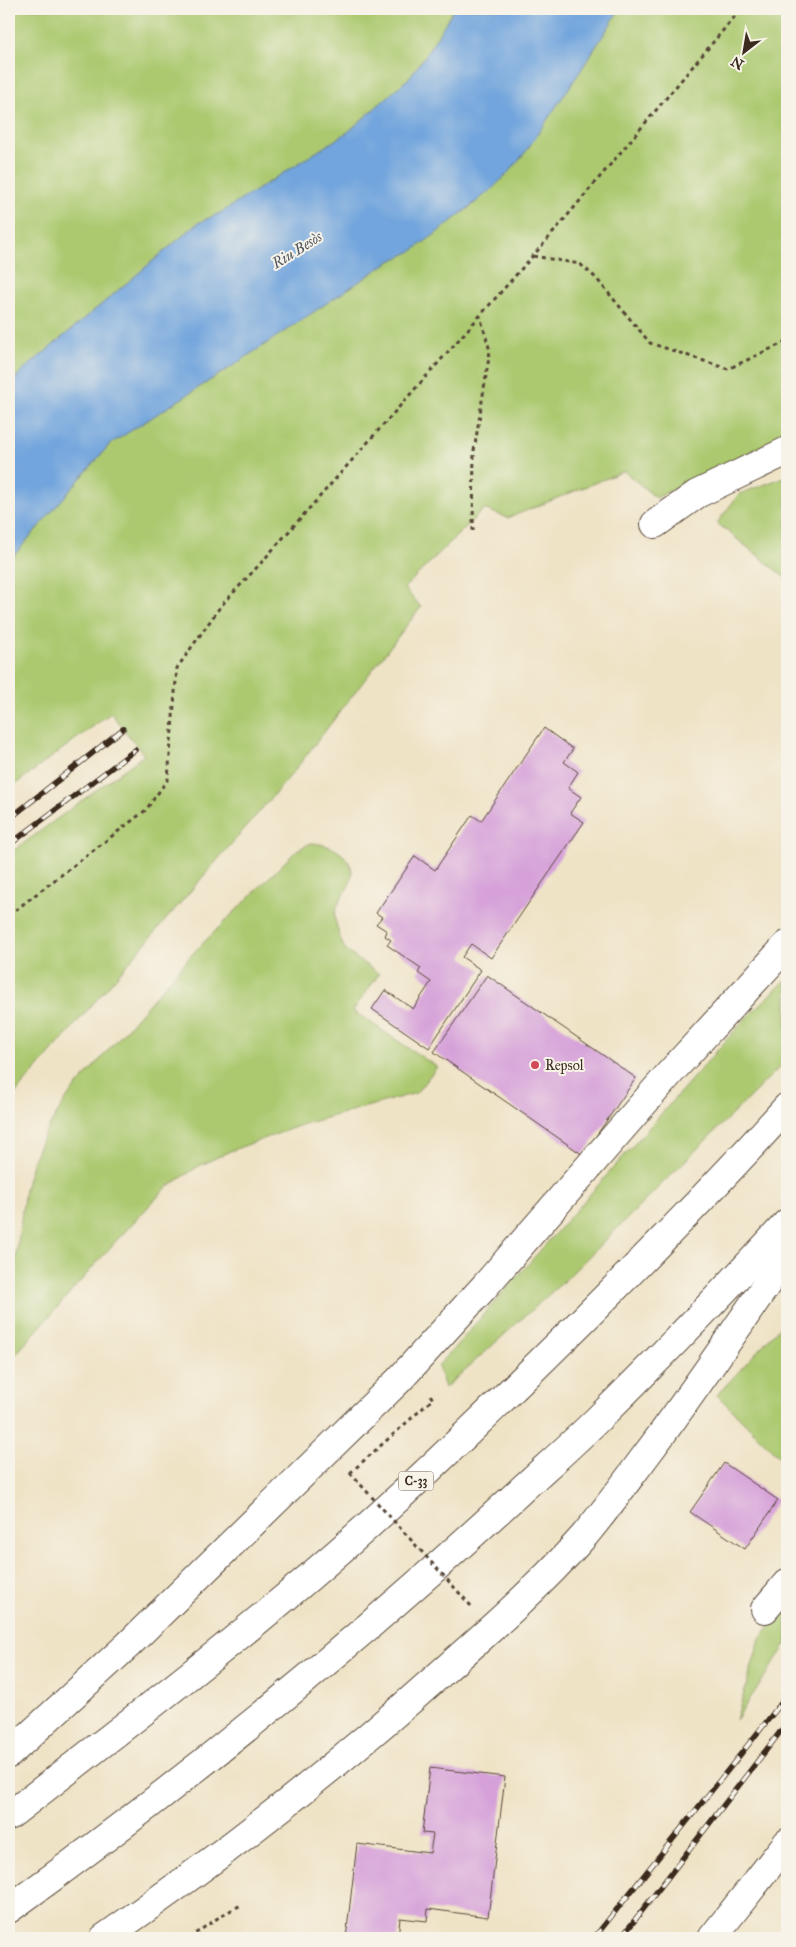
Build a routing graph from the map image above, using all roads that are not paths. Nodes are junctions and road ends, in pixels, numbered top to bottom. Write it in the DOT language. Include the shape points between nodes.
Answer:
graph roads {
  1 [pos="787,452"];
  2 [pos="654,524"];
  3 [pos="787,945"];
  4 [pos="787,1107"];
  5 [pos="787,1223"];
  6 [pos="787,1254"];
  7 [pos="787,1583"];
  8 [pos="765,1609"];
  9 [pos="9,1754"];
  10 [pos="9,1816"];
  11 [pos="787,1843"];
  12 [pos="9,1909"];
  13 [pos="104,1938"];
  14 [pos="712,1938"];
  1 -- 2 [label="main road" via="697,494"];
  3 -- 9 [label="main road" via="399,1380 128,1645"];
  4 -- 10 [label="main road, C-33" via="730,1171 630,1273 371,1523 202,1666"];
  5 -- 12 [label="main road" via="601,1416 437,1568 269,1710"];
  6 -- 13 [label="main road" via="711,1366 624,1484 540,1583 342,1760 252,1831"];
  7 -- 8 [label="main road"];
  11 -- 14 [label="main road"];
}
